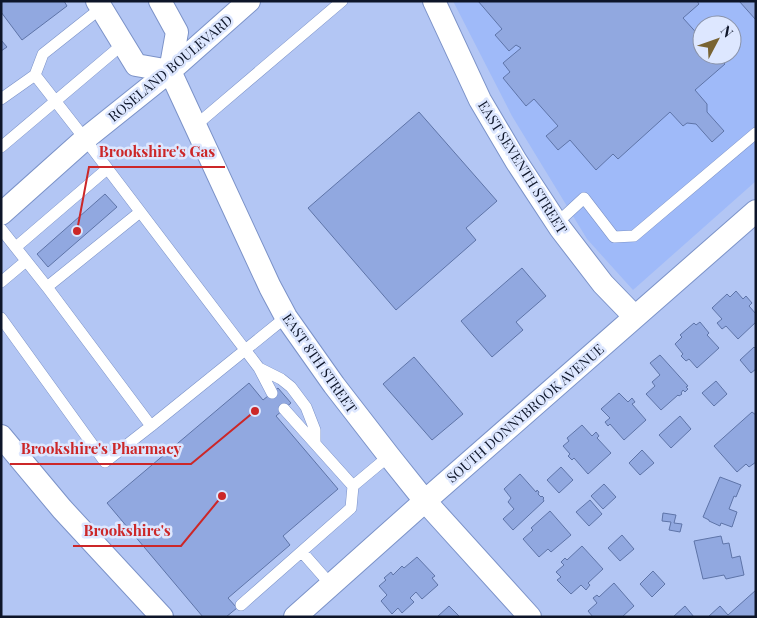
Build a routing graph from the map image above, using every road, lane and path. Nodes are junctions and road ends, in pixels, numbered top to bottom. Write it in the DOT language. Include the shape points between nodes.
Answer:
graph roads {
  1 [pos="249,1"];
  2 [pos="342,1"];
  3 [pos="434,1"];
  4 [pos="166,4"];
  5 [pos="99,5"];
  6 [pos="123,44"];
  7 [pos="170,71"];
  8 [pos="34,75"];
  9 [pos="1,99"];
  10 [pos="55,101"];
  11 [pos="195,126"];
  12 [pos="756,133"];
  13 [pos="85,139"];
  14 [pos="1,147"];
  15 [pos="107,169"];
  16 [pos="756,211"];
  17 [pos="140,212"];
  18 [pos="1,214"];
  19 [pos="557,223"];
  20 [pos="1,228"];
  21 [pos="16,247"];
  22 [pos="26,261"];
  23 [pos="1,282"];
  24 [pos="47,287"];
  25 [pos="286,317"];
  26 [pos="635,317"];
  27 [pos="1,318"];
  28 [pos="245,350"];
  29 [pos="259,368"];
  30 [pos="272,393"];
  31 [pos="284,409"];
  32 [pos="151,426"];
  33 [pos="1,436"];
  34 [pos="315,443"];
  35 [pos="389,456"];
  36 [pos="353,486"];
  37 [pos="424,501"];
  38 [pos="302,552"];
  39 [pos="331,585"];
  40 [pos="241,604"];
  41 [pos="162,617"];
  42 [pos="295,617"];
  43 [pos="530,617"];
  1 -- 7 [label="street, ROSELAND BOULEVARD"];
  2 -- 11 [label="lane"];
  3 -- 19 [label="street, EAST SEVENTH STREET" via="480,100"];
  4 -- 7 [label="street" via="177,32"];
  5 -- 6 [label="street"];
  5 -- 8 [label="lane" via="43,54"];
  6 -- 7 [label="street" via="136,65"];
  6 -- 10 [label="lane"];
  7 -- 11 [label="street, EAST 8TH STREET"];
  7 -- 13 [label="street, ROSELAND BOULEVARD"];
  8 -- 9 [label="lane"];
  8 -- 10 [label="lane"];
  10 -- 13 [label="lane"];
  10 -- 14 [label="lane"];
  11 -- 25 [label="street, EAST 8TH STREET"];
  12 -- 19 [label="lane" via="634,236 614,237 584,198"];
  13 -- 15 [label="lane"];
  13 -- 18 [label="street, ROSELAND BOULEVARD"];
  15 -- 17 [label="lane"];
  15 -- 21 [label="lane"];
  16 -- 26 [label="street, SOUTH DONNYBROOK AVENUE"];
  17 -- 24 [label="lane"];
  17 -- 28 [label="lane"];
  19 -- 26 [label="street, EAST SEVENTH STREET" via="603,284"];
  20 -- 21 [label="lane"];
  21 -- 22 [label="lane"];
  22 -- 23 [label="lane"];
  22 -- 24 [label="lane"];
  24 -- 32 [label="lane"];
  25 -- 28 [label="lane"];
  25 -- 35 [label="street, EAST 8TH STREET" via="334,386"];
  26 -- 37 [label="street, SOUTH DONNYBROOK AVENUE"];
  27 -- 32 [label="lane" via="106,462"];
  28 -- 29 [label="lane"];
  28 -- 32 [label="lane"];
  29 -- 30 [label="lane"];
  29 -- 34 [label="lane" via="291,387 306,407 315,430"];
  31 -- 34 [label="lane"];
  33 -- 41 [label="street" via="62,509"];
  34 -- 36 [label="lane"];
  35 -- 36 [label="lane"];
  35 -- 37 [label="street, EAST 8TH STREET"];
  36 -- 38 [label="lane" via="351,508"];
  37 -- 39 [label="street, SOUTH DONNYBROOK AVENUE"];
  37 -- 43 [label="street, EAST 8TH STREET"];
  38 -- 39 [label="lane"];
  38 -- 40 [label="lane"];
  39 -- 42 [label="street, SOUTH DONNYBROOK AVENUE"];
}
